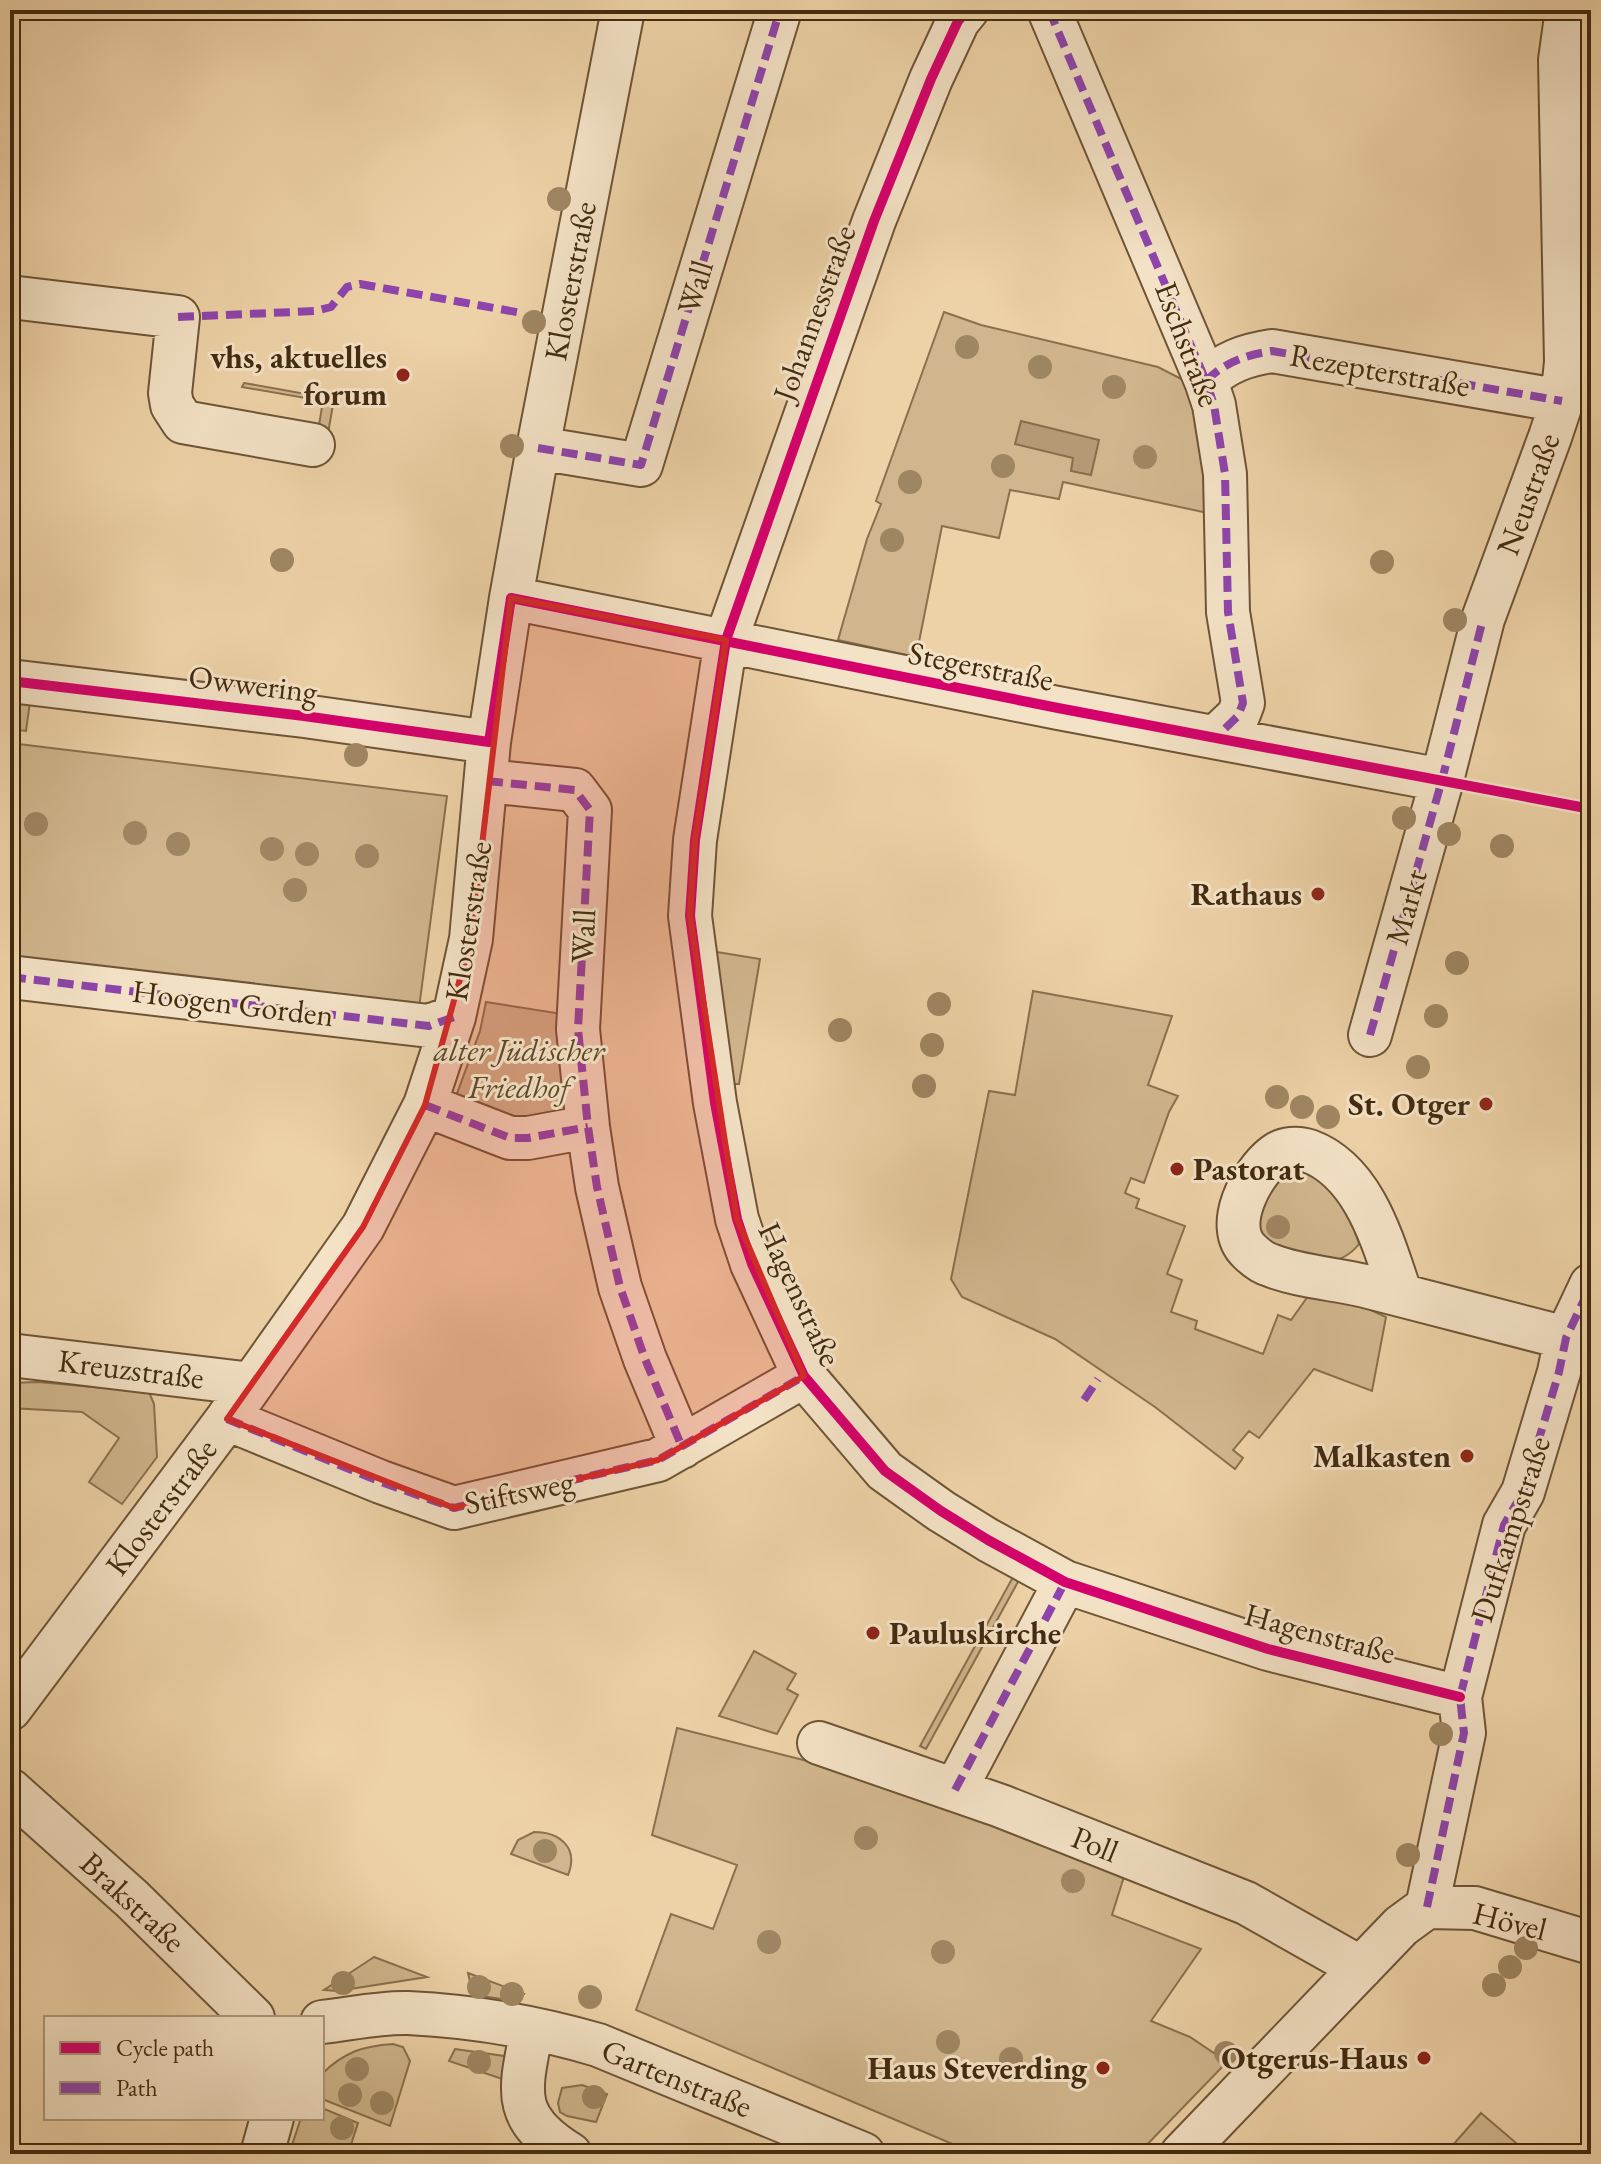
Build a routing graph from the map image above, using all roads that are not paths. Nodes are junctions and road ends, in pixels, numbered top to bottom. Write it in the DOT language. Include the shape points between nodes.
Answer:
graph roads {
  1 [pos="623,10"];
  2 [pos="780,10"];
  3 [pos="967,10"];
  4 [pos="1049,10"];
  5 [pos="1565,10"];
  6 [pos="10,297"];
  7 [pos="1573,378"];
  8 [pos="1206,381"];
  9 [pos="313,445"];
  10 [pos="538,448"];
  11 [pos="511,598"];
  12 [pos="726,640"];
  13 [pos="10,681"];
  14 [pos="1216,737"];
  15 [pos="488,762"];
  16 [pos="1442,780"];
  17 [pos="10,977"];
  18 [pos="454,1017"];
  19 [pos="1370,1035"];
  20 [pos="425,1105"];
  21 [pos="588,1127"];
  22 [pos="1591,1285"];
  23 [pos="1401,1295"];
  24 [pos="1566,1338"];
  25 [pos="10,1355"];
  26 [pos="804,1376"];
  27 [pos="252,1384"];
  28 [pos="227,1419"];
  29 [pos="682,1447"];
  30 [pos="1065,1582"];
  31 [pos="1460,1697"];
  32 [pos="10,1709"];
  33 [pos="819,1743"];
  34 [pos="10,1790"];
  35 [pos="955,1790"];
  36 [pos="1427,1907"];
  37 [pos="1591,1943"];
  38 [pos="1361,1968"];
  39 [pos="251,2016"];
  40 [pos="324,2022"];
  41 [pos="532,2029"];
  42 [pos="271,2120"];
  43 [pos="262,2154"];
  44 [pos="570,2154"];
  45 [pos="863,2154"];
  46 [pos="1182,2154"];
  1 -- 10 [label="street, Klosterstraße"];
  2 -- 10 [label="street, Wall" via="641,465"];
  3 -- 12 [label="street, Johannesstraße" via="931,79 879,209"];
  4 -- 8 [label="street, Eschstraße"];
  5 -- 7 [label="street, Neustraße" via="1560,60"];
  6 -- 9 [label="street" via="178,317 170,393 183,422"];
  7 -- 8 [label="street, Rezepterstraße" via="1272,351 1230,362"];
  7 -- 16 [label="street, Neustraße" via="1483,619"];
  8 -- 14 [label="street, Eschstraße" via="1225,474 1228,612 1243,703 1238,716"];
  10 -- 11 [label="street, Klosterstraße"];
  11 -- 12 [label="street, Stegerstraße"];
  11 -- 15 [label="street, Klosterstraße"];
  12 -- 14 [label="street, Stegerstraße"];
  12 -- 26 [label="street, Hagenstraße" via="695,840 690,916 737,1219"];
  13 -- 15 [label="street, Owwering" via="304,716"];
  14 -- 16 [label="street, Stegerstraße"];
  15 -- 18 [label="street, Klosterstraße" via="471,939"];
  15 -- 21 [label="street, Wall" via="575,790 590,810 578,1029"];
  16 -- 19 [label="street, Markt"];
  17 -- 18 [label="street, Hoogen Gorden" via="429,1026"];
  18 -- 20 [label="street, Klosterstraße"];
  20 -- 21 [label="street" via="510,1138"];
  20 -- 27 [label="street, Klosterstraße" via="363,1227"];
  21 -- 29 [label="street, Wall" via="620,1287"];
  22 -- 24 [label="street, Dufkampstraße"];
  23 -- 24 [label="street"];
  24 -- 31 [label="street, Dufkampstraße" via="1523,1492 1504,1525"];
  25 -- 27 [label="street, Kreuzstraße"];
  26 -- 29 [label="street, Stiftsweg"];
  26 -- 30 [label="street, Hagenstraße" via="885,1471 988,1540"];
  27 -- 28 [label="street, Klosterstraße"];
  28 -- 29 [label="street, Stiftsweg" via="454,1508 658,1460"];
  28 -- 32 [label="street, Klosterstraße"];
  30 -- 31 [label="street, Hagenstraße" via="1268,1649"];
  30 -- 35 [label="street"];
  31 -- 36 [label="street, Dufkampstraße" via="1464,1733"];
  33 -- 35 [label="street, Poll"];
  34 -- 39 [label="street, Brakstraße"];
  35 -- 38 [label="street, Poll" via="1246,1903"];
  36 -- 37 [label="street, Hövel" via="1475,1908"];
  36 -- 38 [label="street"];
  38 -- 46 [label="street"];
  40 -- 41 [label="street, Gartenstraße" via="405,2013"];
  41 -- 44 [label="street" via="523,2103 535,2126"];
  41 -- 45 [label="street, Gartenstraße" via="598,2045"];
  42 -- 43 [label="street"];
}
